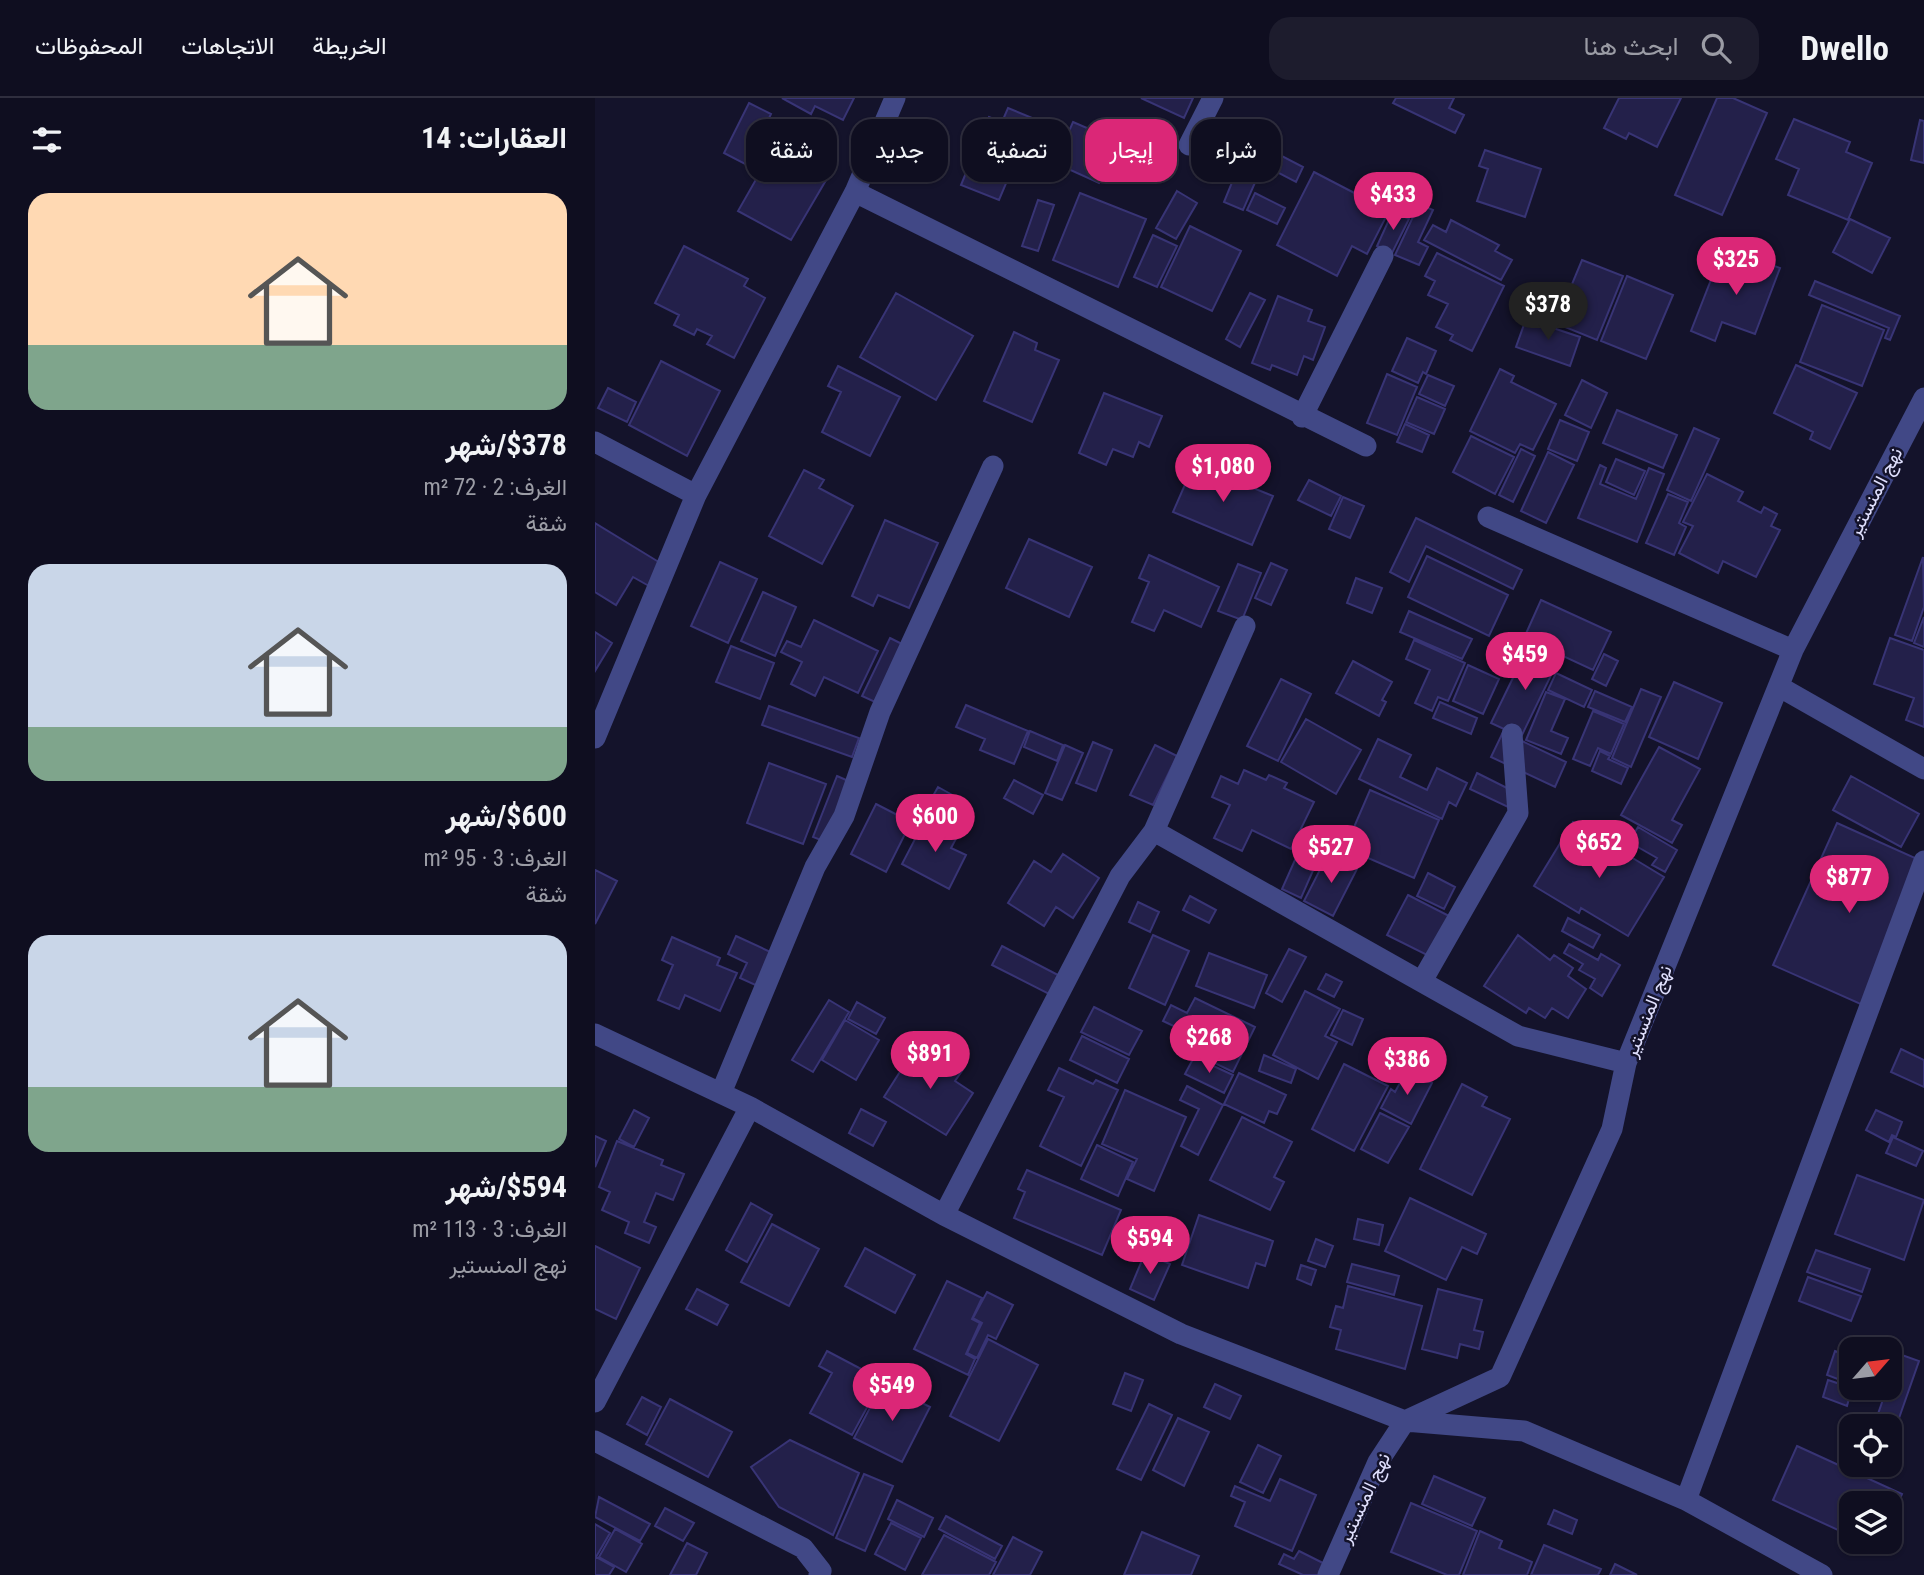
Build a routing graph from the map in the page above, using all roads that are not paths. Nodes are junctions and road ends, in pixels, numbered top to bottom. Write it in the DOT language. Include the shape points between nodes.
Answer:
graph roads {
  1 [pos="895,98"];
  2 [pos="1213,98"];
  3 [pos="1189,145"];
  4 [pos="855,192"];
  5 [pos="1383,256"];
  6 [pos="1924,398"];
  7 [pos="1302,417"];
  8 [pos="595,442"];
  9 [pos="1366,446"];
  10 [pos="993,466"];
  11 [pos="696,495"];
  12 [pos="1488,517"];
  13 [pos="1245,626"];
  14 [pos="1793,650"];
  15 [pos="1780,687"];
  16 [pos="1512,734"];
  17 [pos="595,738"];
  18 [pos="1924,769"];
  19 [pos="1154,831"];
  20 [pos="1924,861"];
  21 [pos="1422,981"];
  22 [pos="595,1034"];
  23 [pos="1626,1063"];
  24 [pos="721,1093"];
  25 [pos="750,1107"];
  26 [pos="944,1215"];
  27 [pos="595,1402"];
  28 [pos="1405,1421"];
  29 [pos="595,1441"];
  30 [pos="1685,1500"];
  31 [pos="819,1575"];
  32 [pos="1328,1575"];
  33 [pos="1822,1575"];
  1 -- 4 [label="street"];
  2 -- 3 [label="street"];
  4 -- 7 [label="street"];
  4 -- 11 [label="street"];
  5 -- 7 [label="street"];
  6 -- 14 [label="street, نهج المنستير"];
  7 -- 9 [label="street"];
  8 -- 11 [label="street"];
  10 -- 24 [label="street" via="880,712 844,816 815,867"];
  11 -- 17 [label="street"];
  12 -- 14 [label="street"];
  13 -- 19 [label="street"];
  14 -- 15 [label="street, نهج المنستير"];
  15 -- 18 [label="street"];
  15 -- 23 [label="street, نهج المنستير"];
  16 -- 21 [label="street" via="1518,813"];
  19 -- 21 [label="street"];
  19 -- 26 [label="street" via="1120,876"];
  20 -- 30 [label="street"];
  21 -- 23 [label="street" via="1518,1036"];
  22 -- 24 [label="street"];
  23 -- 28 [label="street, نهج المنستير" via="1612,1129 1500,1377"];
  24 -- 25 [label="street"];
  25 -- 26 [label="street"];
  25 -- 27 [label="street"];
  26 -- 28 [label="street" via="1181,1335"];
  28 -- 30 [label="street" via="1524,1431"];
  28 -- 32 [label="street, نهج المنستير" via="1378,1462"];
  29 -- 31 [label="street" via="803,1548 821,1571"];
  30 -- 33 [label="street"];
}
